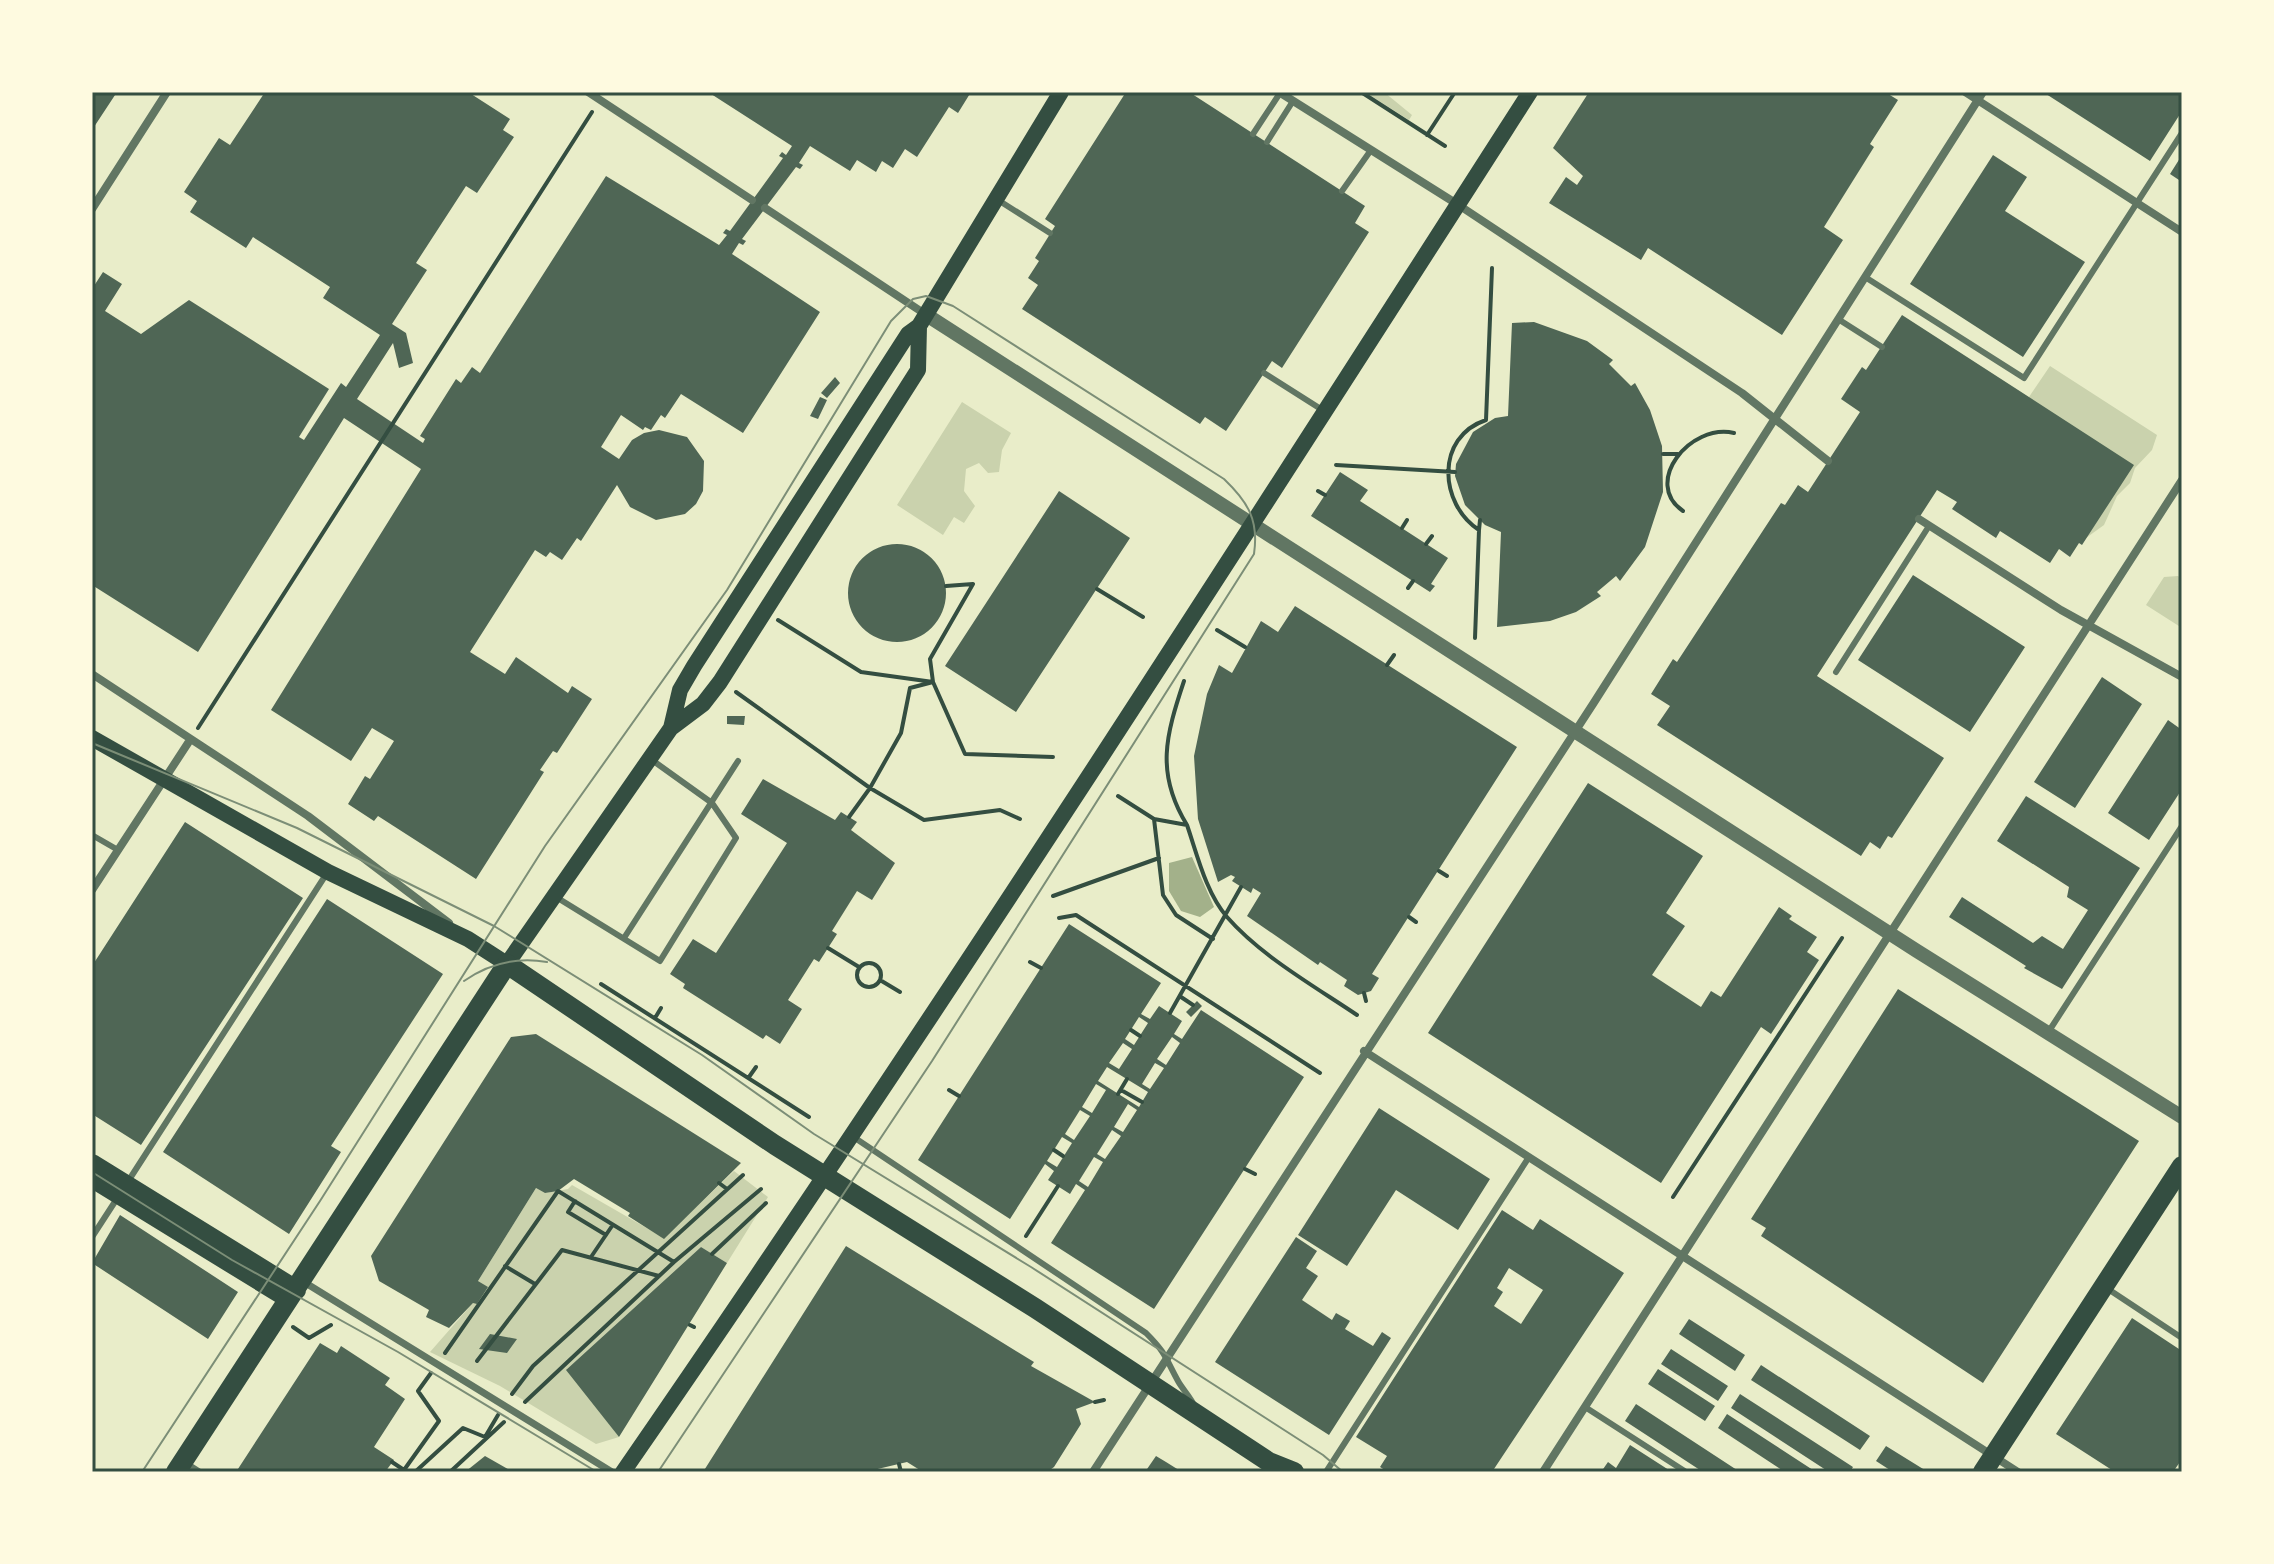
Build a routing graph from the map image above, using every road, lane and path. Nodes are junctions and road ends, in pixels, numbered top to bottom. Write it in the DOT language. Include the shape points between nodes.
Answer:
graph roads {
  1 [pos="167,92"];
  2 [pos="588,92"];
  3 [pos="607,92"];
  4 [pos="1061,92"];
  5 [pos="1279,92"];
  6 [pos="1361,92"];
  7 [pos="1455,92"];
  8 [pos="1530,92"];
  9 [pos="1965,92"];
  10 [pos="1980,96"];
  11 [pos="601,101"];
  12 [pos="1293,101"];
  13 [pos="2182,133"];
  14 [pos="1253,134"];
  15 [pos="1427,135"];
  16 [pos="1267,142"];
  17 [pos="1445,146"];
  18 [pos="1371,150"];
  19 [pos="1342,191"];
  20 [pos="995,198"];
  21 [pos="752,200"];
  22 [pos="2137,203"];
  23 [pos="1457,204"];
  24 [pos="765,208"];
  25 [pos="92,209"];
  26 [pos="2182,232"];
  27 [pos="1050,233"];
  28 [pos="1492,268"];
  29 [pos="1865,277"];
  30 [pos="1838,319"];
  31 [pos="922,320"];
  32 [pos="1882,347"];
  33 [pos="1264,373"];
  34 [pos="1324,411"];
  35 [pos="1774,419"];
  36 [pos="1734,433"];
  37 [pos="1663,454"];
  38 [pos="1678,454"];
  39 [pos="1828,461"];
  40 [pos="1336,465"];
  41 [pos="1455,472"];
  42 [pos="1447,473"];
  43 [pos="2182,480"];
  44 [pos="1318,491"];
  45 [pos="1325,495"];
  46 [pos="1683,511"];
  47 [pos="1919,519"];
  48 [pos="1407,520"];
  49 [pos="1480,520"];
  50 [pos="1254,523"];
  51 [pos="1929,526"];
  52 [pos="1402,528"];
  53 [pos="1479,530"];
  54 [pos="1432,536"];
  55 [pos="1426,544"];
  56 [pos="1413,581"];
  57 [pos="946,586"];
  58 [pos="1408,588"];
  59 [pos="1097,589"];
  60 [pos="773,617"];
  61 [pos="1143,617"];
  62 [pos="2089,625"];
  63 [pos="1217,630"];
  64 [pos="1475,638"];
  65 [pos="1245,647"];
  66 [pos="1394,655"];
  67 [pos="1387,665"];
  68 [pos="1836,672"];
  69 [pos="92,674"];
  70 [pos="2182,677"];
  71 [pos="1184,681"];
  72 [pos="933,682"];
  73 [pos="727,686"];
  74 [pos="671,728"];
  75 [pos="1576,729"];
  76 [pos="92,738"];
  77 [pos="190,740"];
  78 [pos="1053,757"];
  79 [pos="649,758"];
  80 [pos="738,761"];
  81 [pos="165,778"];
  82 [pos="870,788"];
  83 [pos="1118,796"];
  84 [pos="712,803"];
  85 [pos="849,817"];
  86 [pos="1020,819"];
  87 [pos="1154,819"];
  88 [pos="1187,825"];
  89 [pos="2182,826"];
  90 [pos="92,835"];
  91 [pos="118,850"];
  92 [pos="1159,858"];
  93 [pos="1439,871"];
  94 [pos="328,872"];
  95 [pos="1447,876"];
  96 [pos="1241,887"];
  97 [pos="92,890"];
  98 [pos="1053,896"];
  99 [pos="556,897"];
  100 [pos="1226,916"];
  101 [pos="1409,917"];
  102 [pos="1059,918"];
  103 [pos="1416,922"];
  104 [pos="1890,933"];
  105 [pos="624,938"];
  106 [pos="1842,938"];
  107 [pos="468,939"];
  108 [pos="1213,939"];
  109 [pos="828,948"];
  110 [pos="1030,962"];
  111 [pos="507,964"];
  112 [pos="859,967"];
  113 [pos="1041,968"];
  114 [pos="880,980"];
  115 [pos="601,984"];
  116 [pos="1188,987"];
  117 [pos="900,992"];
  118 [pos="1364,993"];
  119 [pos="1181,997"];
  120 [pos="1366,1001"];
  121 [pos="1193,1005"];
  122 [pos="661,1008"];
  123 [pos="1170,1013"];
  124 [pos="1357,1015"];
  125 [pos="655,1018"];
  126 [pos="1131,1030"];
  127 [pos="2047,1034"];
  128 [pos="1140,1036"];
  129 [pos="1364,1051"];
  130 [pos="756,1067"];
  131 [pos="1320,1073"];
  132 [pos="749,1077"];
  133 [pos="1127,1079"];
  134 [pos="949,1090"];
  135 [pos="959,1096"];
  136 [pos="1142,1102"];
  137 [pos="809,1117"];
  138 [pos="2182,1117"];
  139 [pos="850,1135"];
  140 [pos="1054,1150"];
  141 [pos="1063,1156"];
  142 [pos="1529,1157"];
  143 [pos="92,1164"];
  144 [pos="2182,1166"];
  145 [pos="1245,1169"];
  146 [pos="1255,1174"];
  147 [pos="743,1175"];
  148 [pos="824,1176"];
  149 [pos="92,1180"];
  150 [pos="719,1183"];
  151 [pos="1058,1186"];
  152 [pos="727,1189"];
  153 [pos="761,1189"];
  154 [pos="122,1191"];
  155 [pos="1673,1197"];
  156 [pos="575,1201"];
  157 [pos="766,1203"];
  158 [pos="695,1208"];
  159 [pos="701,1212"];
  160 [pos="612,1226"];
  161 [pos="606,1235"];
  162 [pos="1026,1236"];
  163 [pos="92,1237"];
  164 [pos="655,1253"];
  165 [pos="712,1254"];
  166 [pos="1682,1256"];
  167 [pos="591,1257"];
  168 [pos="674,1262"];
  169 [pos="505,1266"];
  170 [pos="636,1269"];
  171 [pos="659,1276"];
  172 [pos="535,1284"];
  173 [pos="2104,1285"];
  174 [pos="296,1291"];
  175 [pos="331,1325"];
  176 [pos="299,1330"];
  177 [pos="2182,1338"];
  178 [pos="1168,1356"];
  179 [pos="477,1361"];
  180 [pos="437,1364"];
  181 [pos="563,1366"];
  182 [pos="1150,1385"];
  183 [pos="1104,1400"];
  184 [pos="1095,1402"];
  185 [pos="504,1406"];
  186 [pos="1585,1407"];
  187 [pos="1198,1414"];
  188 [pos="481,1444"];
  189 [pos="392,1462"];
  190 [pos="899,1464"];
  191 [pos="1988,1464"];
  192 [pos="1273,1467"];
  193 [pos="187,1469"];
  194 [pos="405,1471"];
  195 [pos="415,1472"];
  196 [pos="450,1472"];
  197 [pos="612,1472"];
  198 [pos="623,1472"];
  199 [pos="901,1472"];
  200 [pos="1093,1472"];
  201 [pos="1294,1472"];
  202 [pos="1326,1472"];
  203 [pos="1543,1472"];
  204 [pos="1686,1472"];
  205 [pos="2018,1472"];
  1 -- 25 [label="street"];
  2 -- 11 [label="street"];
  3 -- 11 [label="street"];
  4 -- 20 [label="main road"];
  5 -- 12 [label="street"];
  5 -- 14 [label="lane"];
  6 -- 15 [label="path"];
  7 -- 15 [label="path"];
  8 -- 23 [label="main road"];
  9 -- 10 [label="street"];
  10 -- 22 [label="street"];
  10 -- 29 [label="street"];
  11 -- 21 [label="street"];
  11 -- 77 [label="path"];
  12 -- 16 [label="lane"];
  12 -- 18 [label="street"];
  13 -- 22 [label="lane"];
  15 -- 17 [label="path"];
  18 -- 19 [label="lane"];
  18 -- 23 [label="street"];
  20 -- 27 [label="lane"];
  20 -- 31 [label="main road"];
  22 -- 26 [label="street"];
  22 -- 29 [label="lane" via="2024,378"];
  23 -- 34 [label="main road"];
  23 -- 35 [label="street"];
  24 -- 31 [label="street"];
  28 -- 42 [label="path" via="1486,422 1475,424 1459,439"];
  29 -- 30 [label="street"];
  30 -- 32 [label="lane"];
  30 -- 35 [label="street"];
  31 -- 50 [label="street"];
  31 -- 74 [label="main road" via="857,410 694,666 680,690"];
  31 -- 74 [label="main road" via="918,370 720,682 703,704"];
  33 -- 34 [label="lane"];
  34 -- 50 [label="main road"];
  35 -- 39 [label="street"];
  35 -- 75 [label="street"];
  36 -- 38 [label="path" via="1706,433"];
  37 -- 38 [label="path"];
  38 -- 46 [label="path" via="1670,494"];
  40 -- 42 [label="path"];
  41 -- 42 [label="path"];
  42 -- 53 [label="path" via="1455,507"];
  43 -- 62 [label="street"];
  44 -- 45 [label="path"];
  47 -- 51 [label="street"];
  48 -- 52 [label="path"];
  49 -- 53 [label="path"];
  50 -- 75 [label="street"];
  50 -- 139 [label="main road"];
  51 -- 62 [label="street"];
  51 -- 68 [label="lane"];
  53 -- 64 [label="path"];
  54 -- 55 [label="path"];
  56 -- 58 [label="path"];
  57 -- 72 [label="path" via="973,584 930,659"];
  59 -- 61 [label="path"];
  60 -- 72 [label="path" via="861,672"];
  62 -- 70 [label="street"];
  62 -- 104 [label="street"];
  63 -- 65 [label="path"];
  66 -- 67 [label="path"];
  69 -- 77 [label="street"];
  71 -- 88 [label="path" via="1166,766 1167,784"];
  72 -- 78 [label="path" via="965,754"];
  72 -- 82 [label="path" via="910,688 901,733"];
  73 -- 82 [label="path"];
  74 -- 79 [label="main road"];
  75 -- 104 [label="street"];
  75 -- 129 [label="street"];
  76 -- 81 [label="main road"];
  77 -- 81 [label="street"];
  77 -- 107 [label="street" via="308,816"];
  79 -- 84 [label="lane"];
  79 -- 99 [label="main road"];
  80 -- 84 [label="lane"];
  81 -- 91 [label="street"];
  81 -- 94 [label="main road"];
  82 -- 85 [label="path"];
  82 -- 86 [label="path" via="924,820 1000,810"];
  83 -- 87 [label="path"];
  84 -- 105 [label="lane"];
  84 -- 105 [label="lane" via="736,838 660,961"];
  87 -- 88 [label="path"];
  87 -- 92 [label="path"];
  88 -- 100 [label="path" via="1202,871"];
  89 -- 127 [label="lane"];
  90 -- 91 [label="lane"];
  91 -- 97 [label="street"];
  92 -- 98 [label="path"];
  92 -- 108 [label="path" via="1168,906"];
  93 -- 95 [label="path"];
  94 -- 107 [label="main road"];
  94 -- 154 [label="lane"];
  96 -- 100 [label="path"];
  99 -- 105 [label="lane"];
  99 -- 111 [label="main road"];
  100 -- 108 [label="path"];
  100 -- 124 [label="path"];
  101 -- 103 [label="path"];
  102 -- 116 [label="path" via="1076,915"];
  104 -- 127 [label="street"];
  104 -- 166 [label="street"];
  106 -- 155 [label="path"];
  107 -- 111 [label="main road"];
  108 -- 116 [label="path"];
  109 -- 112 [label="path"];
  110 -- 113 [label="path"];
  111 -- 148 [label="main road"];
  111 -- 174 [label="main road"];
  112 -- 114 [label="path" via="876,964"];
  112 -- 114 [label="path" via="861,984 872,987"];
  114 -- 117 [label="path"];
  115 -- 125 [label="path"];
  116 -- 119 [label="path"];
  116 -- 131 [label="path"];
  118 -- 120 [label="path"];
  119 -- 121 [label="path"];
  119 -- 123 [label="path"];
  122 -- 125 [label="path"];
  125 -- 132 [label="path"];
  126 -- 128 [label="path"];
  127 -- 138 [label="street"];
  129 -- 142 [label="street"];
  129 -- 178 [label="street"];
  130 -- 132 [label="path"];
  132 -- 137 [label="path"];
  133 -- 136 [label="path" via="1120,1092"];
  134 -- 135 [label="path"];
  139 -- 148 [label="main road"];
  139 -- 178 [label="lane" via="1059,1272 1146,1333"];
  140 -- 141 [label="path"];
  142 -- 166 [label="street"];
  142 -- 202 [label="lane"];
  143 -- 154 [label="main road"];
  144 -- 173 [label="main road"];
  145 -- 146 [label="path"];
  147 -- 152 [label="path"];
  148 -- 182 [label="main road"];
  148 -- 198 [label="main road"];
  149 -- 154 [label="main road"];
  150 -- 152 [label="path"];
  151 -- 162 [label="path"];
  152 -- 159 [label="path"];
  153 -- 168 [label="path"];
  154 -- 163 [label="lane"];
  154 -- 174 [label="main road"];
  156 -- 160 [label="path"];
  156 -- 161 [label="path" via="568,1212"];
  156 -- 169 [label="path" via="558,1191"];
  157 -- 165 [label="path"];
  158 -- 159 [label="path"];
  159 -- 164 [label="path"];
  160 -- 161 [label="path"];
  160 -- 164 [label="path"];
  161 -- 167 [label="path"];
  164 -- 168 [label="path"];
  164 -- 170 [label="path"];
  166 -- 186 [label="street"];
  166 -- 191 [label="street"];
  167 -- 170 [label="path"];
  167 -- 172 [label="path" via="562,1250"];
  168 -- 171 [label="path"];
  169 -- 172 [label="path"];
  169 -- 180 [label="path"];
  170 -- 171 [label="path"];
  170 -- 185 [label="path" via="533,1366"];
  171 -- 181 [label="path"];
  172 -- 179 [label="path"];
  173 -- 177 [label="lane"];
  173 -- 191 [label="main road"];
  174 -- 180 [label="street" via="343,1307"];
  174 -- 193 [label="main road"];
  175 -- 176 [label="path" via="309,1338"];
  178 -- 182 [label="street"];
  178 -- 187 [label="lane"];
  180 -- 185 [label="street"];
  180 -- 194 [label="path" via="418,1391 439,1421"];
  182 -- 187 [label="main road"];
  182 -- 200 [label="street"];
  183 -- 184 [label="path"];
  185 -- 195 [label="path" via="485,1437 463,1428"];
  185 -- 197 [label="street"];
  186 -- 203 [label="street"];
  186 -- 204 [label="lane"];
  187 -- 192 [label="main road"];
  188 -- 196 [label="path"];
  189 -- 194 [label="path"];
  190 -- 199 [label="path"];
  191 -- 205 [label="street"];
  192 -- 201 [label="main road"];
}
